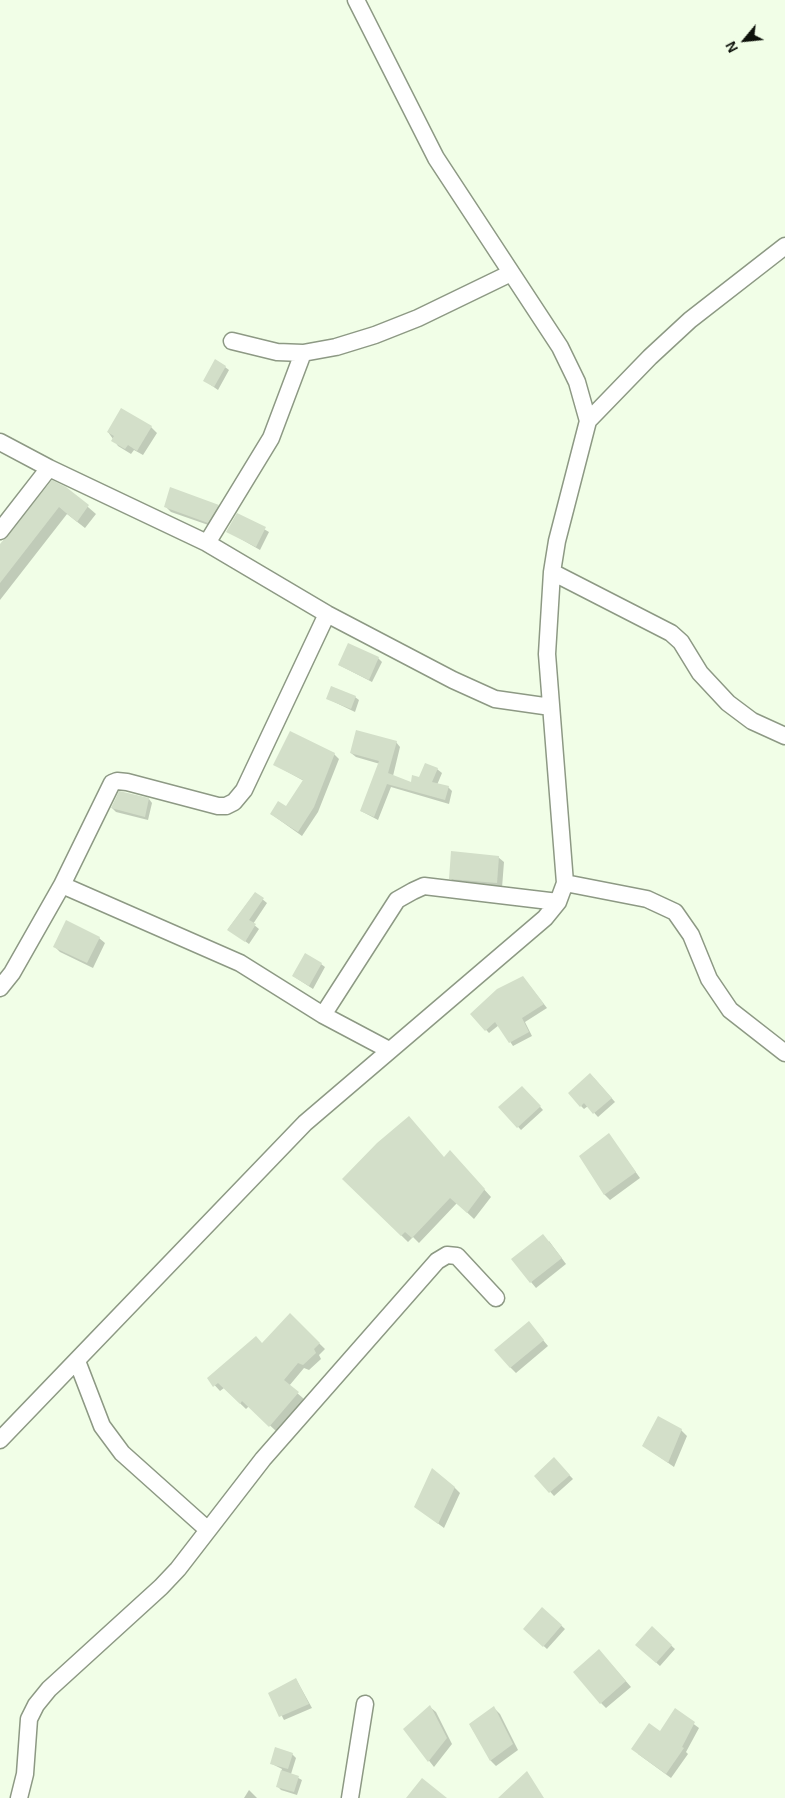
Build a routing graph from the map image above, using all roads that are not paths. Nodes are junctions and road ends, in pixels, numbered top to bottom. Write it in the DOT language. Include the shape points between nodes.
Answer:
graph roads {
  1 [pos="356,0"];
  2 [pos="785,246"];
  3 [pos="511,274"];
  4 [pos="232,341"];
  5 [pos="303,353"];
  6 [pos="588,421"];
  7 [pos="0,442"];
  8 [pos="49,468"];
  9 [pos="0,531"];
  10 [pos="207,543"];
  11 [pos="552,572"];
  12 [pos="327,614"];
  13 [pos="551,707"];
  14 [pos="785,736"];
  15 [pos="565,883"];
  16 [pos="62,885"];
  17 [pos="558,902"];
  18 [pos="0,988"];
  19 [pos="323,1016"];
  20 [pos="389,1050"];
  21 [pos="785,1053"];
  22 [pos="496,1298"];
  23 [pos="76,1361"];
  24 [pos="0,1440"];
  25 [pos="208,1530"];
  26 [pos="365,1704"];
  27 [pos="19,1798"];
  28 [pos="350,1798"];
  1 -- 3 [label="street" via="436,158"];
  2 -- 6 [label="street" via="690,320"];
  3 -- 5 [label="street" via="375,335"];
  3 -- 6 [label="street" via="560,347 576,382"];
  4 -- 5 [label="street" via="277,352"];
  5 -- 10 [label="street" via="271,438"];
  6 -- 11 [label="street"];
  7 -- 8 [label="street"];
  8 -- 9 [label="street"];
  8 -- 10 [label="street"];
  10 -- 12 [label="street"];
  11 -- 13 [label="street" via="547,654"];
  11 -- 14 [label="street" via="671,633 681,642 700,673 728,703 752,721"];
  12 -- 13 [label="street" via="496,699"];
  12 -- 16 [label="street" via="244,790 234,802 218,806 128,782 112,783"];
  13 -- 15 [label="street"];
  15 -- 17 [label="street"];
  15 -- 21 [label="street" via="647,899 675,912 690,935 709,979 730,1010"];
  16 -- 18 [label="street"];
  16 -- 19 [label="street" via="240,963"];
  17 -- 19 [label="street" via="424,886 413,890 397,900"];
  17 -- 20 [label="street" via="545,918"];
  19 -- 20 [label="street"];
  20 -- 23 [label="street" via="305,1123"];
  22 -- 25 [label="street" via="457,1256 437,1261 263,1459"];
  23 -- 24 [label="street"];
  23 -- 25 [label="street" via="102,1426 122,1453"];
  25 -- 27 [label="street" via="161,1587 49,1689 36,1705 28,1718 25,1774"];
  26 -- 28 [label="street"];
}
